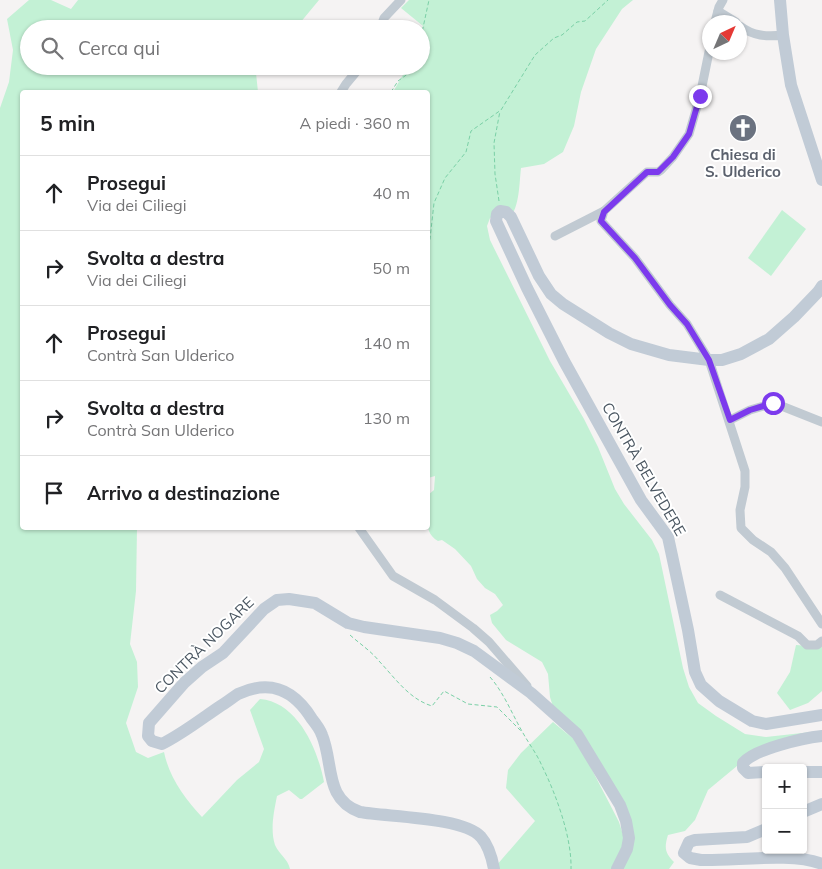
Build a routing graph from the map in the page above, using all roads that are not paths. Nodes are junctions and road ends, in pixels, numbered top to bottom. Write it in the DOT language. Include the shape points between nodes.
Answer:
graph roads {
  1 [pos="401,0"];
  2 [pos="723,0"];
  3 [pos="780,0"];
  4 [pos="718,10"];
  5 [pos="717,15"];
  6 [pos="726,15"];
  7 [pos="383,20"];
  8 [pos="747,30"];
  9 [pos="783,35"];
  10 [pos="707,60"];
  11 [pos="354,75"];
  12 [pos="342,90"];
  13 [pos="822,180"];
  14 [pos="604,212"];
  15 [pos="556,236"];
  16 [pos="822,286"];
  17 [pos="709,360"];
  18 [pos="730,420"];
  19 [pos="822,422"];
  20 [pos="360,530"];
  21 [pos="720,595"];
  22 [pos="822,624"];
  23 [pos="822,641"];
  24 [pos="531,693"];
  25 [pos="822,715"];
  26 [pos="822,736"];
  27 [pos="762,772"];
  28 [pos="807,772"];
  29 [pos="822,772"];
  30 [pos="822,804"];
  31 [pos="807,810"];
  32 [pos="762,831"];
  33 [pos="822,864"];
  34 [pos="494,869"];
  35 [pos="617,869"];
  1 -- 7 [label="street"];
  2 -- 4 [label="street"];
  3 -- 9 [label="street"];
  4 -- 5 [label="street"];
  4 -- 6 [label="street"];
  8 -- 9 [label="street" via="760,36"];
  9 -- 13 [label="street" via="791,85"];
  10 -- 14 [label="street" via="689,134 661,170 647,172"];
  11 -- 12 [label="street"];
  14 -- 15 [label="street"];
  14 -- 17 [label="street" via="601,221 687,324"];
  16 -- 17 [label="street" via="764,343 734,356"];
  17 -- 18 [label="street"];
  17 -- 25 [label="street, CONTRÀ BELVEDERE" via="669,355 631,344 563,304 551,294 539,276 511,218 506,212 497,214 496,221 564,362 640,500 668,537 695,672 701,685 719,701 752,721 766,724"];
  18 -- 19 [label="street" via="774,403"];
  18 -- 22 [label="street" via="745,472 741,528 785,568"];
  20 -- 24 [label="street" via="393,576 473,628 489,642"];
  21 -- 23 [label="street" via="798,636 807,644 817,645"];
  24 -- 34 [label="street, CONTRÀ NOGARE" via="474,651 457,643 364,627 348,623 315,603 277,600 264,609 223,652 184,683 149,723 147,732 152,741 162,744 238,694 264,686 278,688 288,692 307,710 322,734 336,792 343,803 360,812 444,822 471,829 486,845"];
  24 -- 35 [label="street, CONTRÀ NOGARE" via="577,734 620,805 629,838"];
  26 -- 27 [label="street" via="760,752 743,763 748,772"];
  28 -- 29 [label="street"];
  30 -- 31 [label="street"];
  32 -- 33 [label="street" via="747,837 689,842 684,853 701,860 794,858 811,859"];
}
